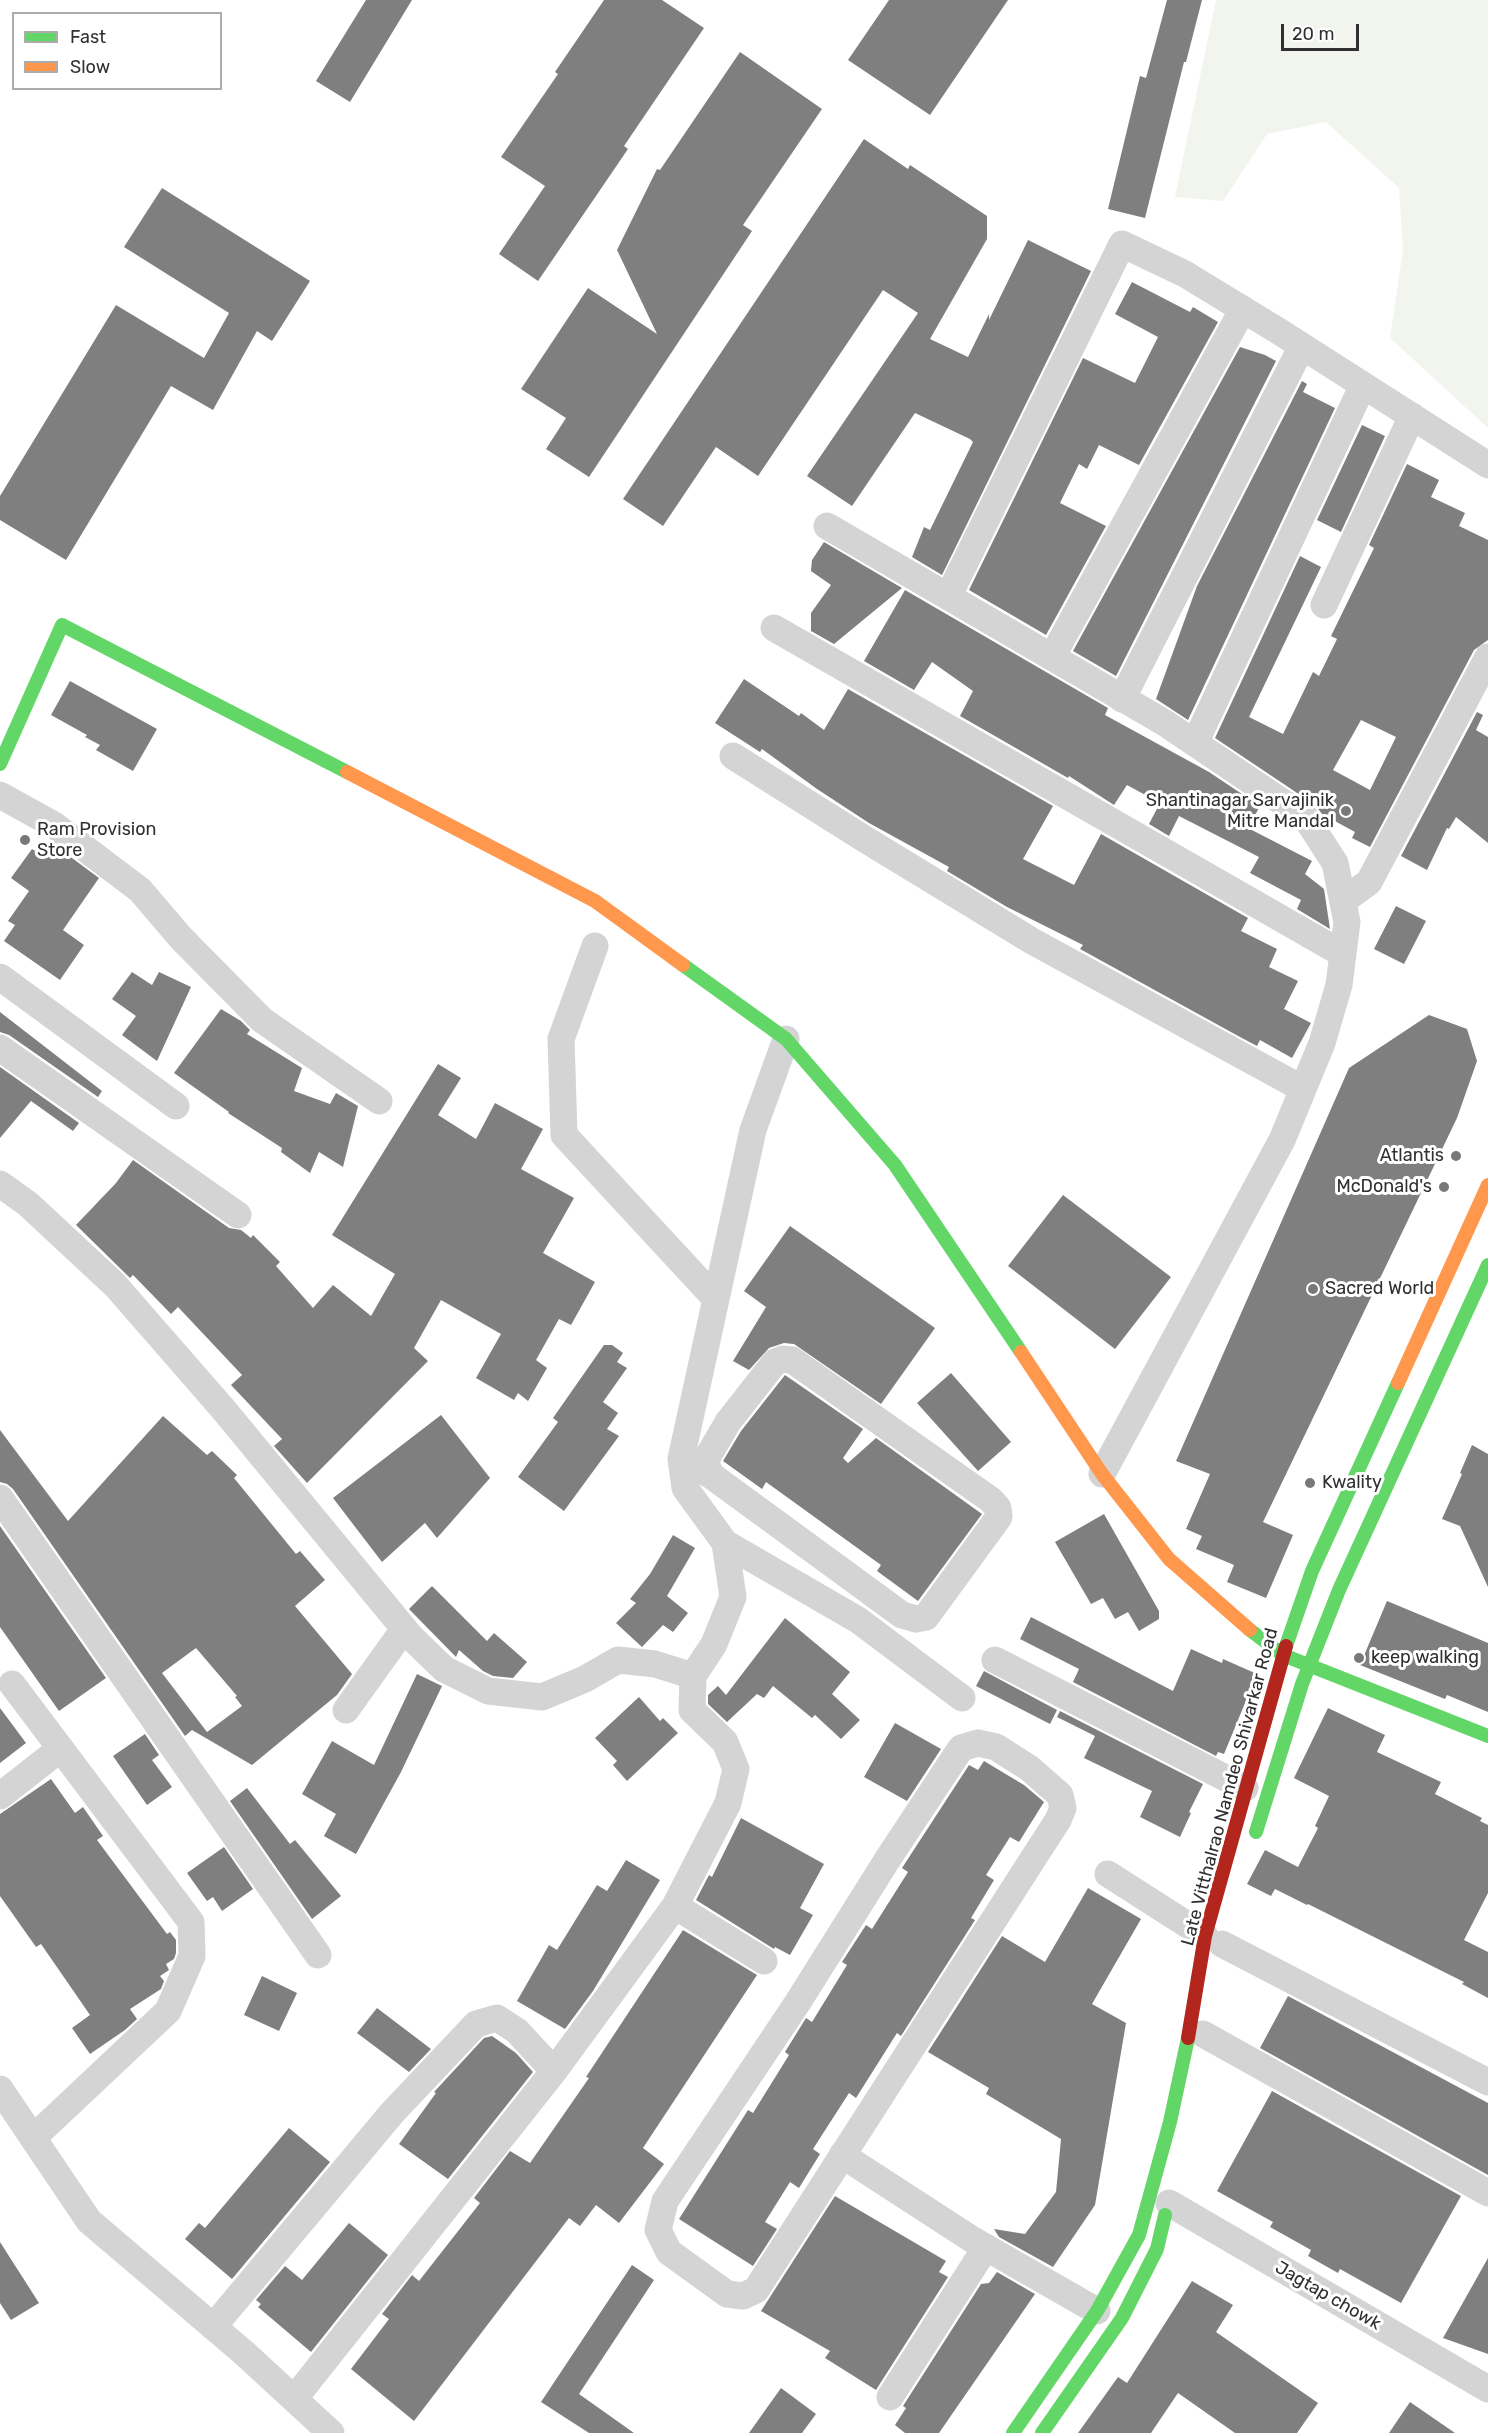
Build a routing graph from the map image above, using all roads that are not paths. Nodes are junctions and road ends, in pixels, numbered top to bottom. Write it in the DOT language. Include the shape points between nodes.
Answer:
graph roads {
  1 [pos="1243,309"];
  2 [pos="1302,346"];
  3 [pos="1363,385"];
  4 [pos="1412,416"];
  5 [pos="1488,465"];
  6 [pos="827,526"];
  7 [pos="948,597"];
  8 [pos="1324,605"];
  9 [pos="774,628"];
  10 [pos="1052,657"];
  11 [pos="1488,657"];
  12 [pos="1122,699"];
  13 [pos="1195,743"];
  14 [pos="733,756"];
  15 [pos="0,764"];
  16 [pos="0,795"];
  17 [pos="1343,901"];
  18 [pos="595,946"];
  19 [pos="1343,954"];
  20 [pos="0,977"];
  21 [pos="786,1039"];
  22 [pos="0,1048"];
  23 [pos="1304,1089"];
  24 [pos="379,1101"];
  25 [pos="176,1106"];
  26 [pos="0,1184"];
  27 [pos="1484,1202"];
  28 [pos="238,1215"];
  29 [pos="1488,1265"];
  30 [pos="716,1299"];
  31 [pos="681,1459"];
  32 [pos="1102,1474"];
  33 [pos="712,1476"];
  34 [pos="0,1498"];
  35 [pos="725,1543"];
  36 [pos="404,1629"];
  37 [pos="1283,1655"];
  38 [pos="995,1660"];
  39 [pos="1308,1667"];
  40 [pos="693,1676"];
  41 [pos="12,1684"];
  42 [pos="962,1698"];
  43 [pos="346,1710"];
  44 [pos="1488,1736"];
  45 [pos="60,1749"];
  46 [pos="1245,1788"];
  47 [pos="0,1796"];
  48 [pos="1252,1845"];
  49 [pos="1108,1874"];
  50 [pos="675,1906"];
  51 [pos="1218,1941"];
  52 [pos="318,1955"];
  53 [pos="764,1961"];
  54 [pos="1203,2032"];
  55 [pos="554,2071"];
  56 [pos="1488,2082"];
  57 [pos="0,2089"];
  58 [pos="33,2138"];
  59 [pos="842,2155"];
  60 [pos="1488,2193"];
  61 [pos="1170,2198"];
  62 [pos="986,2247"];
  63 [pos="1097,2311"];
  64 [pos="213,2327"];
  65 [pos="1488,2389"];
  66 [pos="890,2397"];
  67 [pos="294,2399"];
  68 [pos="331,2433"];
  69 [pos="1013,2433"];
  70 [pos="1041,2433"];
  1 -- 2 [label="street"];
  1 -- 7 [label="street" via="1185,274 1122,244"];
  1 -- 10 [label="street"];
  2 -- 3 [label="street"];
  2 -- 12 [label="street"];
  3 -- 4 [label="street"];
  3 -- 13 [label="street"];
  4 -- 5 [label="street"];
  4 -- 8 [label="street"];
  6 -- 7 [label="street"];
  7 -- 10 [label="street"];
  9 -- 19 [label="street"];
  10 -- 12 [label="street"];
  11 -- 17 [label="street" via="1369,882"];
  12 -- 13 [label="street"];
  13 -- 17 [label="street" via="1306,818 1335,863"];
  14 -- 23 [label="street" via="1032,941"];
  15 -- 21 [label="main road" via="62,625 595,901"];
  16 -- 24 [label="street" via="54,825 140,890 262,1020"];
  17 -- 19 [label="street" via="1347,922"];
  18 -- 30 [label="street" via="561,1040 564,1135"];
  19 -- 23 [label="street" via="1339,985"];
  20 -- 25 [label="street"];
  21 -- 30 [label="street" via="753,1130"];
  21 -- 32 [label="main road" via="895,1165"];
  22 -- 28 [label="street"];
  23 -- 32 [label="street" via="1282,1140"];
  26 -- 36 [label="street" via="28,1204 115,1285 224,1410"];
  27 -- 37 [label="main road, Late Vitthalrao Namdeo Shivarkar Road" via="1312,1571"];
  29 -- 39 [label="main road, Late Vitthalrao Namdeo Shivarkar Road" via="1345,1577"];
  30 -- 31 [label="street"];
  31 -- 33 [label="street"];
  31 -- 35 [label="street" via="685,1488"];
  32 -- 37 [label="main road" via="1169,1559"];
  33 -- 33 [label="street" via="902,1616 916,1619 926,1617 999,1517 991,1500 792,1360 775,1362 728,1422 707,1458"];
  34 -- 52 [label="street"];
  35 -- 40 [label="street" via="733,1598 714,1644"];
  35 -- 42 [label="street" via="858,1620"];
  36 -- 40 [label="street" via="444,1669 488,1691 542,1697 618,1660 655,1664"];
  36 -- 43 [label="street"];
  37 -- 39 [label="main road"];
  37 -- 46 [label="main road, Late Vitthalrao Namdeo Shivarkar Road"];
  38 -- 46 [label="street"];
  39 -- 44 [label="main road"];
  39 -- 48 [label="main road, Late Vitthalrao Namdeo Shivarkar Road"];
  40 -- 50 [label="street" via="692,1710 725,1742 736,1769 728,1803"];
  41 -- 45 [label="street"];
  45 -- 47 [label="street"];
  45 -- 58 [label="street" via="191,1922 192,1956 168,2011"];
  46 -- 51 [label="main road, Late Vitthalrao Namdeo Shivarkar Road"];
  49 -- 51 [label="street"];
  50 -- 53 [label="street"];
  50 -- 55 [label="street"];
  51 -- 56 [label="street"];
  51 -- 63 [label="main road, Late Vitthalrao Namdeo Shivarkar Road" via="1190,2030 1139,2235"];
  54 -- 60 [label="street"];
  55 -- 64 [label="street" via="517,2031 497,2018 476,2024 392,2113"];
  55 -- 67 [label="street"];
  57 -- 58 [label="street"];
  58 -- 64 [label="street" via="89,2221"];
  59 -- 59 [label="street" via="756,2290 743,2296 727,2294 669,2252 658,2230 665,2201 961,1749 978,1743 996,1747 1060,1795 1064,1808"];
  59 -- 62 [label="street"];
  61 -- 65 [label="street, Jagtap chowk"];
  61 -- 70 [label="main road" via="1157,2249 1122,2318"];
  62 -- 63 [label="street"];
  62 -- 66 [label="street"];
  63 -- 69 [label="main road, Late Vitthalrao Namdeo Shivarkar Road"];
  64 -- 67 [label="street"];
  67 -- 68 [label="street"];
}
